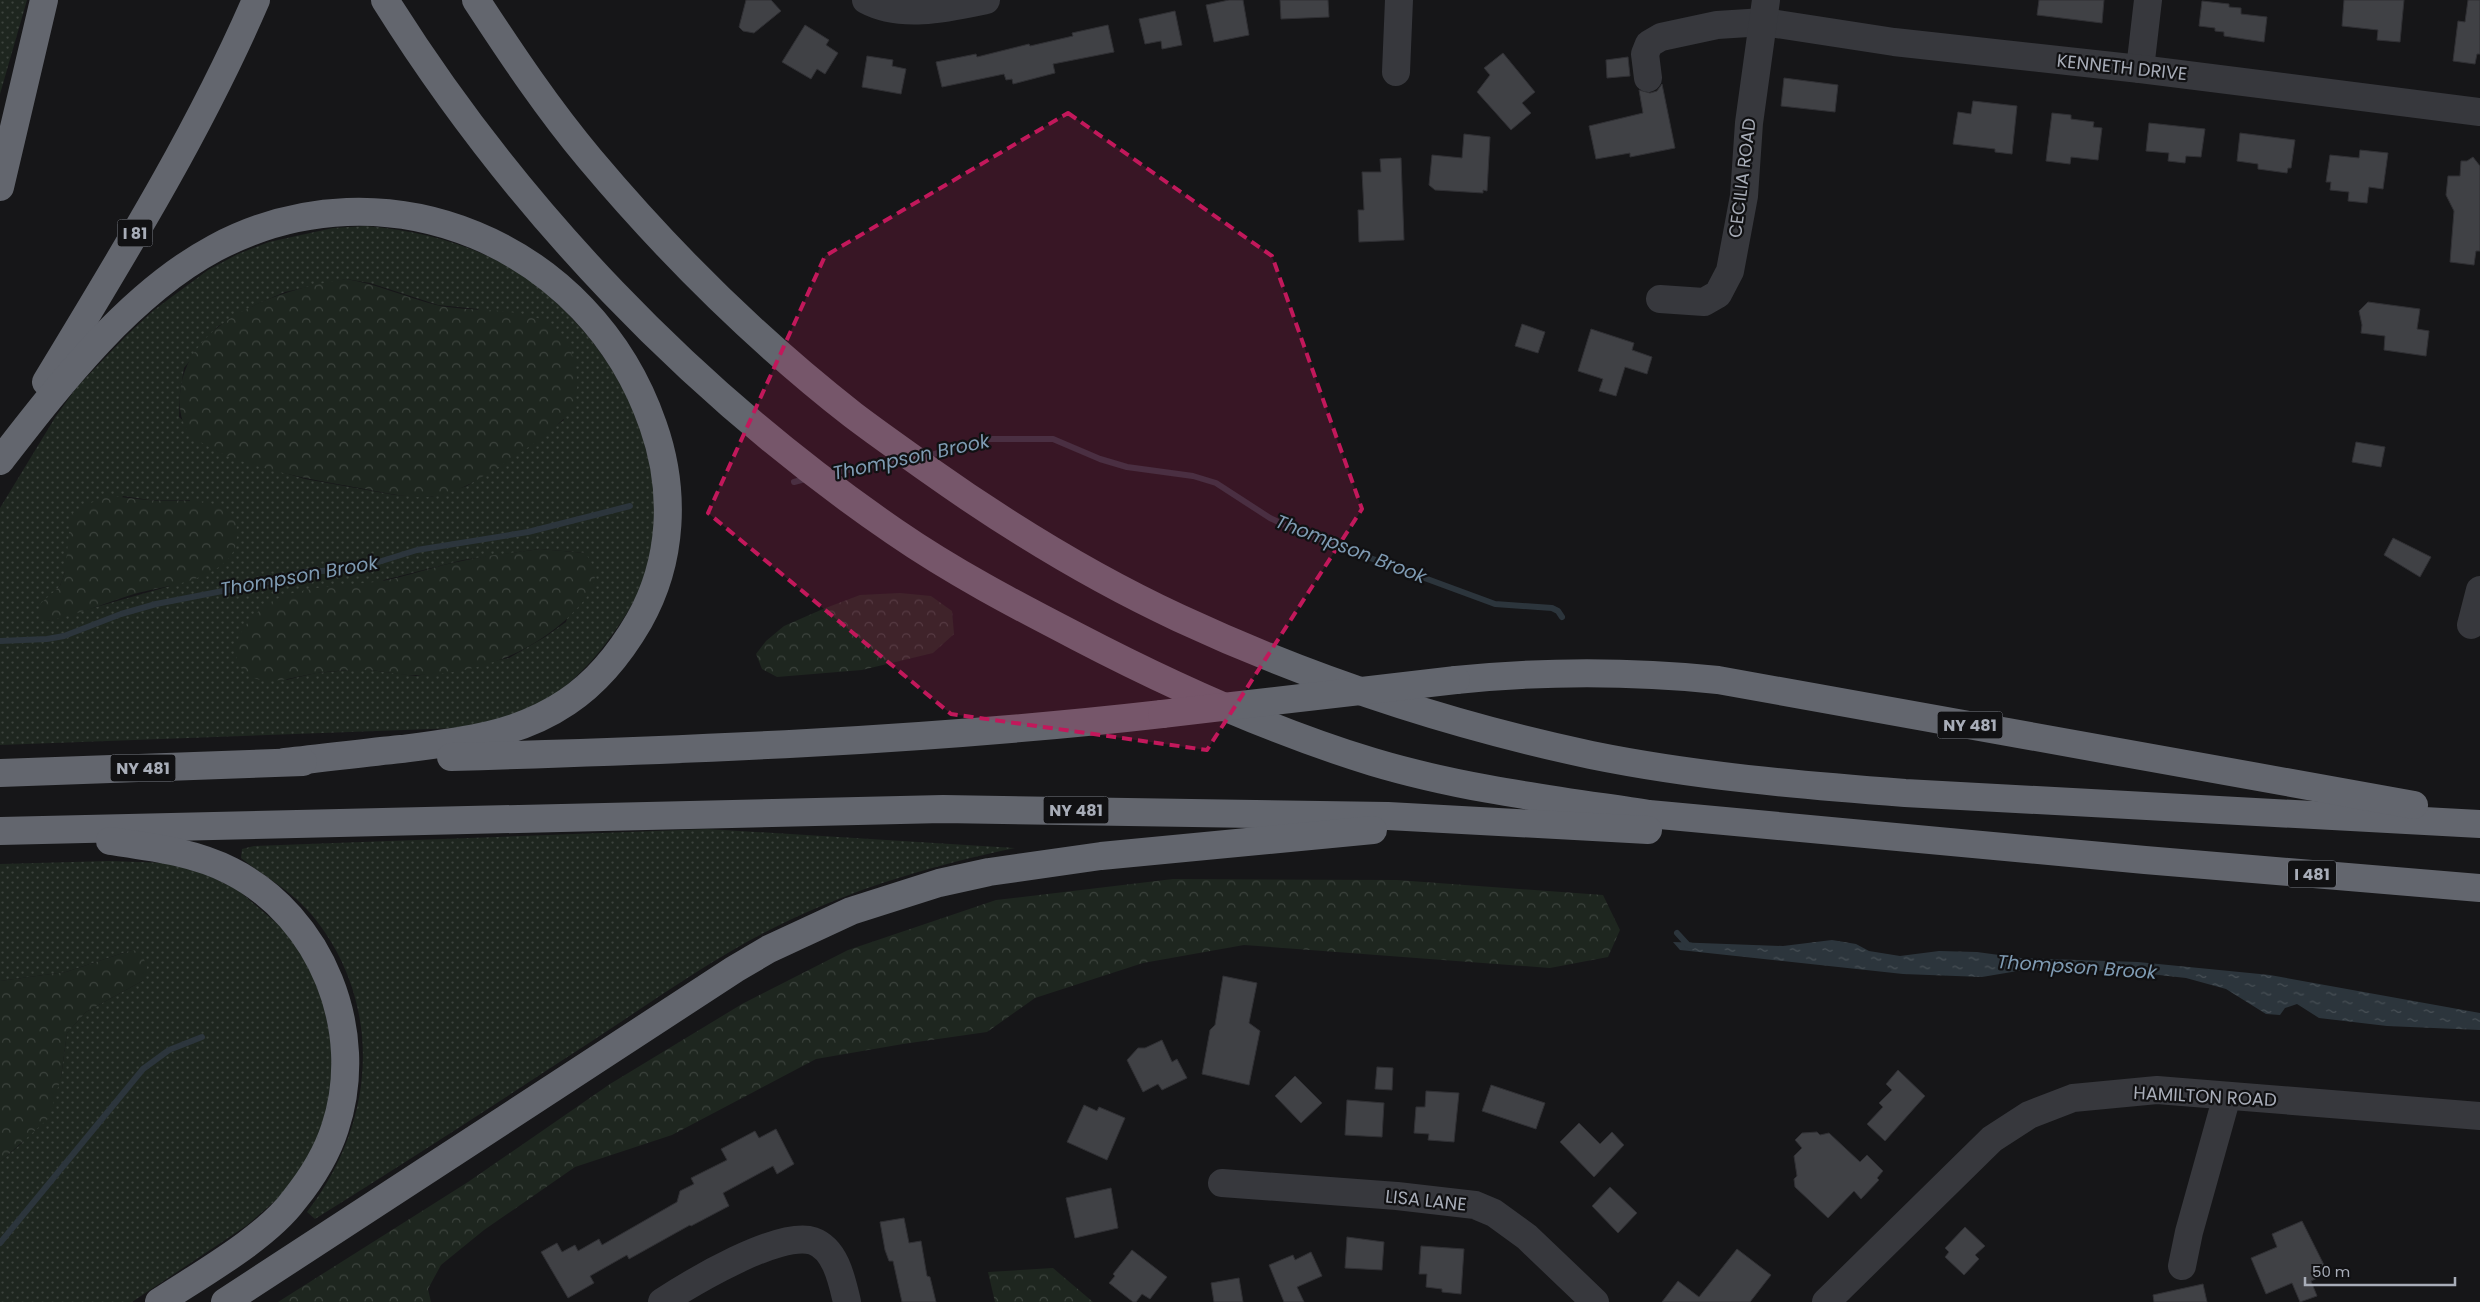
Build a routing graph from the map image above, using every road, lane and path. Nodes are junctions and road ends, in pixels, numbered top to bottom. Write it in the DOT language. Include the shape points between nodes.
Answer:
graph roads {
  1 [pos="44,0"];
  2 [pos="256,0"];
  3 [pos="385,0"];
  4 [pos="476,0"];
  5 [pos="866,0"];
  6 [pos="986,0"];
  7 [pos="1400,0"];
  8 [pos="2148,0"];
  9 [pos="1765,11"];
  10 [pos="2140,69"];
  11 [pos="1396,72"];
  12 [pos="1648,78"];
  13 [pos="2480,112"];
  14 [pos="0,187"];
  15 [pos="1660,299"];
  16 [pos="0,460"];
  17 [pos="2480,590"];
  18 [pos="2471,625"];
  19 [pos="285,762"];
  20 [pos="0,773"];
  21 [pos="2480,814"];
  22 [pos="1480,820"];
  23 [pos="2480,824"];
  24 [pos="3,831"];
  25 [pos="2145,860"];
  26 [pos="2480,888"];
  27 [pos="2227,1096"];
  28 [pos="2480,1116"];
  29 [pos="1222,1183"];
  30 [pos="2182,1266"];
  31 [pos="160,1302"];
  32 [pos="225,1302"];
  33 [pos="662,1302"];
  34 [pos="847,1302"];
  35 [pos="1595,1302"];
  36 [pos="1826,1302"];
  1 -- 14 [label="highway"];
  2 -- 16 [label="highway, I 81" via="165,181"];
  3 -- 25 [label="highway" via="455,102 532,201 661,341 758,429 897,533 968,578 1118,658 1241,713 1375,762 1473,786 1649,814"];
  4 -- 23 [label="highway" via="558,118 653,230 734,311 857,418 1022,533 1118,588 1236,643 1350,688 1413,708 1590,754 1662,768 1815,786"];
  5 -- 6 [label="street" via="878,6 920,10"];
  7 -- 11 [label="street"];
  8 -- 10 [label="street"];
  9 -- 10 [label="street, KENNETH DRIVE" via="1894,42"];
  9 -- 12 [label="street, KENNETH DRIVE" via="1661,37 1649,44 1645,54"];
  9 -- 15 [label="street, CECILIA ROAD" via="1749,123 1744,196 1730,271 1718,294 1704,302"];
  10 -- 13 [label="street, KENNETH DRIVE"];
  16 -- 19 [label="highway" via="69,375 151,294 214,249 286,221 316,215 365,212 411,216 454,227 511,252 543,272 584,308 615,347 637,386 657,436 666,482 667,532 663,562 649,602 634,630 612,660 583,689 550,712 517,727 454,742"];
  17 -- 18 [label="street"];
  19 -- 20 [label="highway, NY 481"];
  19 -- 21 [label="highway, NY 481, bridge" via="748,747 1025,728 1456,680 1542,673 1630,672 1718,680 2355,796"];
  22 -- 24 [label="highway, NY 481" via="943,809"];
  22 -- 25 [label="highway, NY 481"];
  22 -- 32 [label="highway" via="1044,863 939,883 851,911 791,938 735,969"];
  24 -- 31 [label="highway" via="159,848 196,856 231,871 268,895 294,920 313,945 337,1002 346,1062 344,1094 335,1129 319,1164 294,1201 266,1227 231,1255"];
  25 -- 26 [label="highway, I 481"];
  27 -- 28 [label="street, HAMILTON ROAD"];
  27 -- 30 [label="street"];
  27 -- 36 [label="street, HAMILTON ROAD" via="2157,1090 2108,1093 2073,1098 2029,1115 1992,1138"];
  29 -- 35 [label="street, LISA LANE" via="1475,1205 1494,1213 1527,1237"];
  33 -- 34 [label="street" via="685,1286 789,1239 813,1241 825,1249 840,1272"];
}
